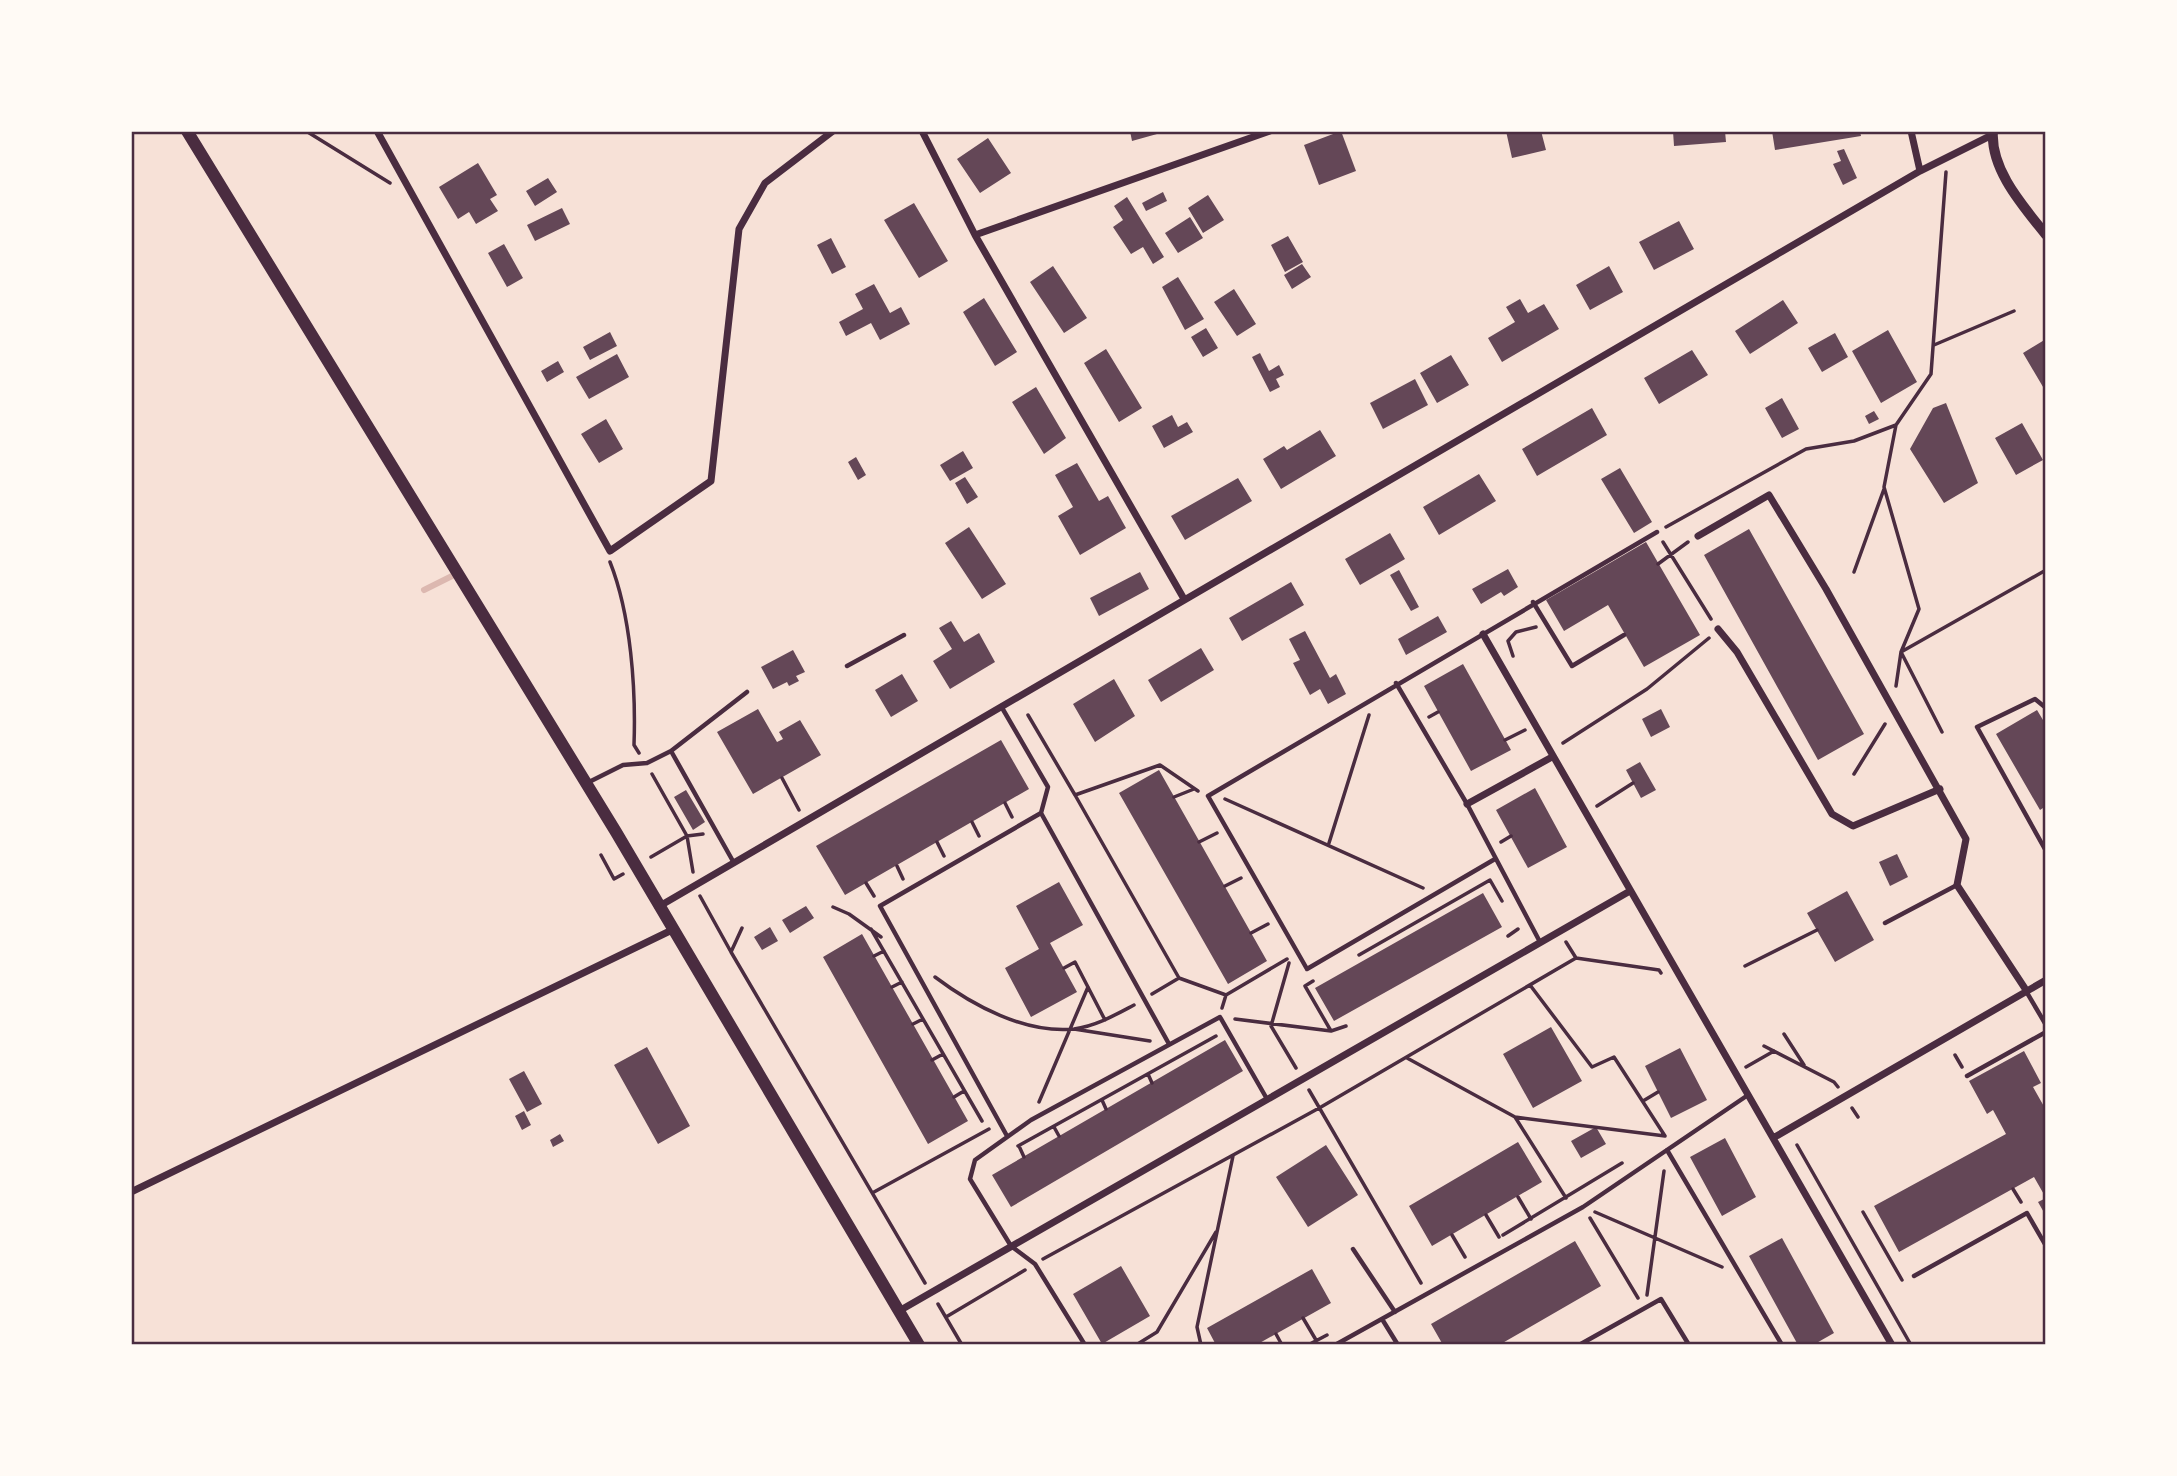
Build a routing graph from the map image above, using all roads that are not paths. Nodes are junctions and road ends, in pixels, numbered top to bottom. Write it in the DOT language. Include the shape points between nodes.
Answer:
graph roads {
  1 [pos="377,131"];
  2 [pos="833,131"];
  3 [pos="922,131"];
  4 [pos="1270,131"];
  5 [pos="1912,131"];
  6 [pos="189,132"];
  7 [pos="1993,133"];
  8 [pos="1920,171"];
  9 [pos="975,234"];
  10 [pos="2046,236"];
  11 [pos="1657,532"];
  12 [pos="1698,536"];
  13 [pos="1184,599"];
  14 [pos="1533,603"];
  15 [pos="1718,629"];
  16 [pos="1483,634"];
  17 [pos="904,635"];
  18 [pos="1625,635"];
  19 [pos="847,666"];
  20 [pos="1396,683"];
  21 [pos="747,692"];
  22 [pos="1001,705"];
  23 [pos="2046,708"];
  24 [pos="671,751"];
  25 [pos="1552,758"];
  26 [pos="586,784"];
  27 [pos="1940,789"];
  28 [pos="1467,804"];
  29 [pos="1041,813"];
  30 [pos="2046,851"];
  31 [pos="1495,859"];
  32 [pos="734,863"];
  33 [pos="1957,885"];
  34 [pos="1630,891"];
  35 [pos="658,907"];
  36 [pos="1885,923"];
  37 [pos="672,929"];
  38 [pos="1540,942"];
  39 [pos="2046,980"];
  40 [pos="2026,990"];
  41 [pos="2046,1025"];
  42 [pos="2046,1032"];
  43 [pos="1169,1044"];
  44 [pos="1967,1076"];
  45 [pos="1748,1095"];
  46 [pos="1267,1099"];
  47 [pos="1007,1136"];
  48 [pos="1773,1138"];
  49 [pos="1667,1150"];
  50 [pos="131,1192"];
  51 [pos="1011,1246"];
  52 [pos="2046,1246"];
  53 [pos="1353,1249"];
  54 [pos="1914,1276"];
  55 [pos="899,1311"];
  56 [pos="1395,1312"];
  57 [pos="1382,1319"];
  58 [pos="919,1345"];
  59 [pos="1085,1345"];
  60 [pos="1335,1345"];
  61 [pos="1398,1345"];
  62 [pos="1578,1345"];
  63 [pos="1689,1345"];
  64 [pos="1782,1345"];
  65 [pos="1892,1345"];
  1 -- 2 [label="street" via="610,551 711,481 739,229 765,183"];
  3 -- 9 [label="street"];
  4 -- 9 [label="street"];
  5 -- 8 [label="street"];
  6 -- 26 [label="main road"];
  7 -- 8 [label="street"];
  7 -- 10 [label="street" via="2001,170"];
  8 -- 13 [label="street"];
  9 -- 13 [label="street"];
  11 -- 14 [label="lane"];
  12 -- 27 [label="street" via="1769,495"];
  13 -- 22 [label="street"];
  14 -- 16 [label="lane"];
  14 -- 18 [label="lane" via="1572,666"];
  15 -- 27 [label="street" via="1737,652 1832,814 1853,826"];
  16 -- 20 [label="lane"];
  16 -- 25 [label="street"];
  17 -- 19 [label="lane"];
  20 -- 28 [label="lane"];
  20 -- 31 [label="lane" via="1208,796 1307,969"];
  21 -- 24 [label="lane"];
  22 -- 29 [label="lane" via="1048,787"];
  22 -- 32 [label="street"];
  23 -- 30 [label="lane" via="2035,699 1977,727"];
  24 -- 26 [label="lane" via="647,763 623,765"];
  24 -- 32 [label="lane"];
  25 -- 28 [label="street"];
  25 -- 34 [label="street"];
  26 -- 35 [label="main road"];
  27 -- 33 [label="street" via="1966,839"];
  28 -- 31 [label="lane"];
  29 -- 43 [label="lane"];
  29 -- 47 [label="lane" via="880,906"];
  31 -- 38 [label="lane"];
  32 -- 35 [label="street"];
  33 -- 36 [label="lane"];
  33 -- 40 [label="street"];
  34 -- 38 [label="street"];
  34 -- 45 [label="street"];
  35 -- 37 [label="main road"];
  37 -- 50 [label="street"];
  37 -- 55 [label="main road"];
  38 -- 46 [label="street"];
  39 -- 40 [label="street"];
  40 -- 41 [label="lane"];
  40 -- 48 [label="street"];
  42 -- 44 [label="lane"];
  43 -- 46 [label="lane" via="1220,1017"];
  43 -- 47 [label="lane"];
  45 -- 48 [label="street"];
  45 -- 49 [label="lane"];
  46 -- 51 [label="street"];
  47 -- 51 [label="lane" via="975,1160 970,1179"];
  48 -- 65 [label="street"];
  49 -- 56 [label="lane" via="1583,1207"];
  49 -- 64 [label="lane"];
  51 -- 55 [label="street"];
  51 -- 59 [label="lane" via="1035,1264"];
  52 -- 54 [label="lane" via="2027,1213"];
  53 -- 56 [label="lane"];
  55 -- 58 [label="main road"];
  56 -- 57 [label="lane"];
  57 -- 60 [label="lane"];
  57 -- 61 [label="lane"];
  62 -- 63 [label="lane" via="1661,1299"];
}
